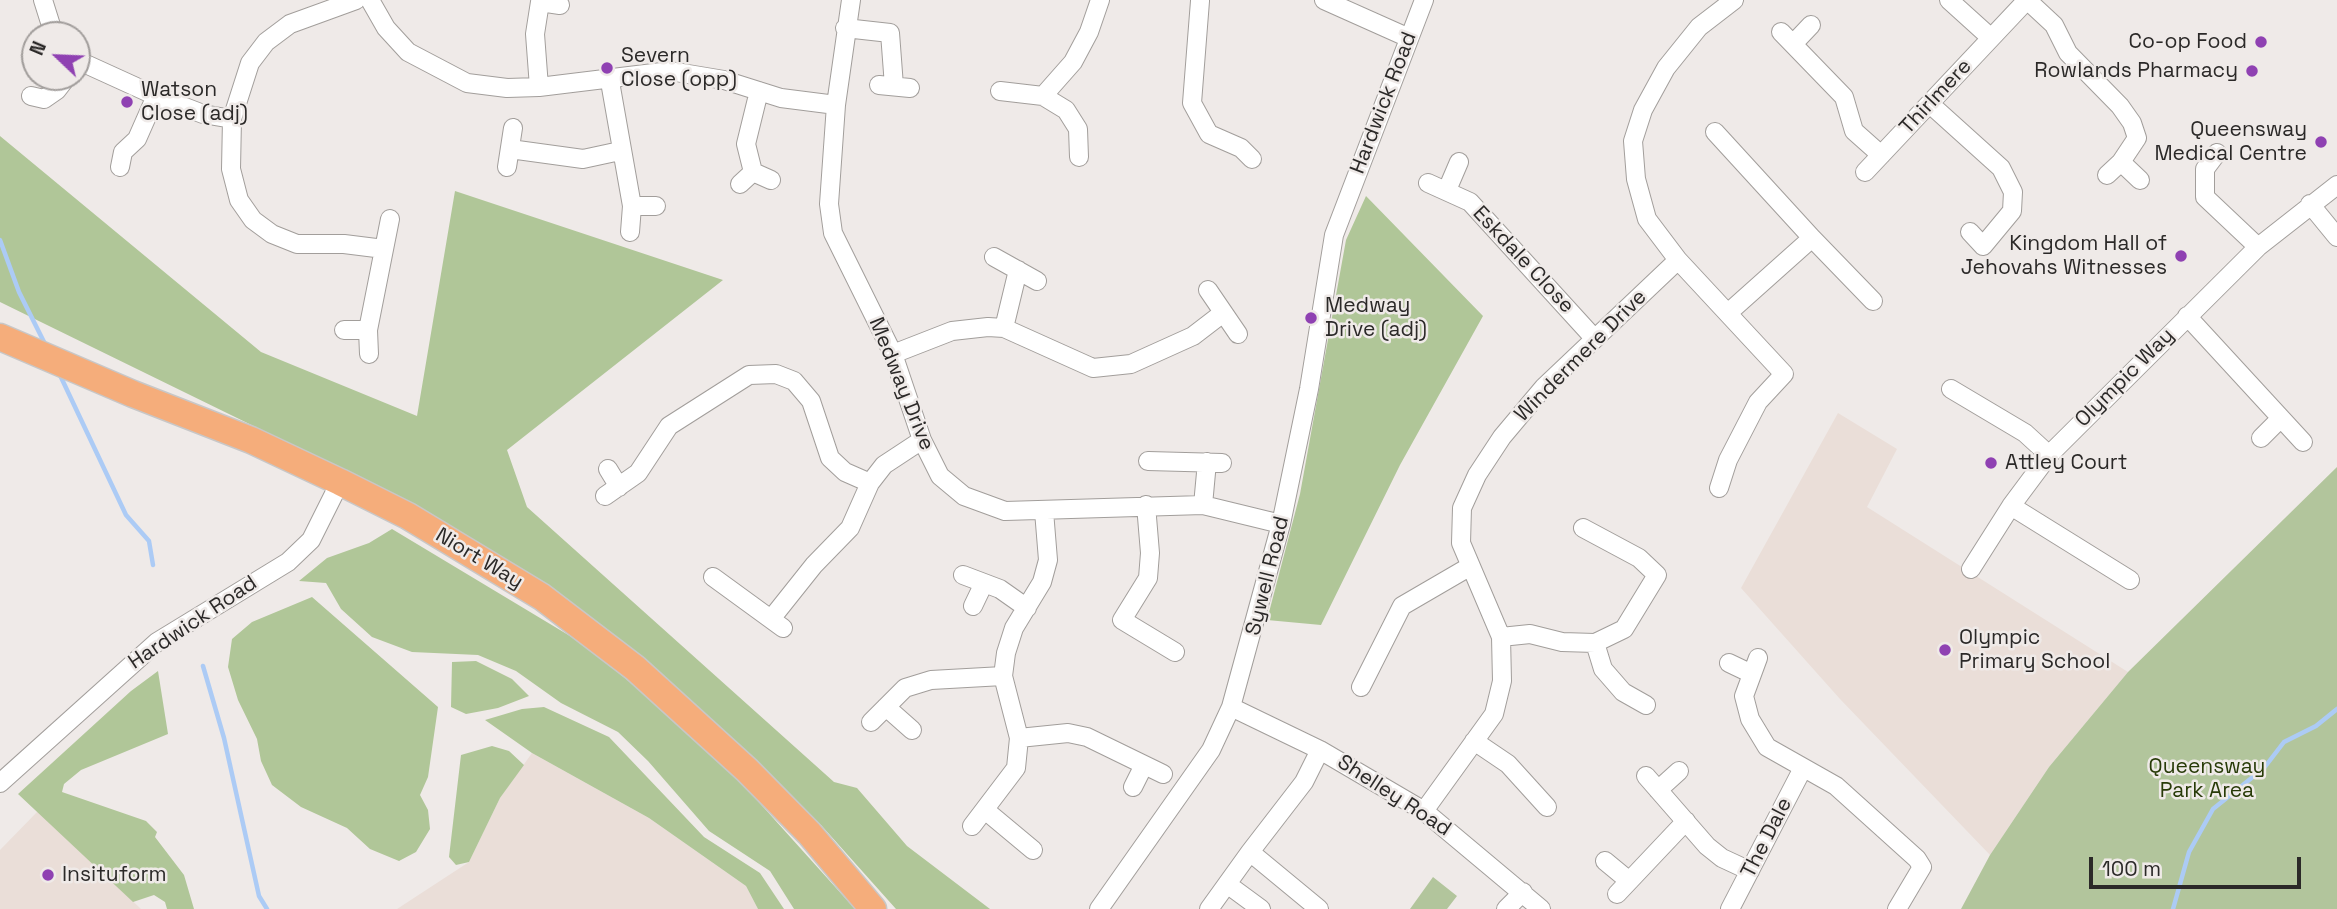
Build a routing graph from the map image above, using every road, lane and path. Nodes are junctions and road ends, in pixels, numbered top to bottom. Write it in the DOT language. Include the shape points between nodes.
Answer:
graph roads {
  1 [pos="43,0"];
  2 [pos="356,0"];
  3 [pos="370,0"];
  4 [pos="851,0"];
  5 [pos="1100,0"];
  6 [pos="1199,0"];
  7 [pos="1324,0"];
  8 [pos="1424,0"];
  9 [pos="1734,0"];
  10 [pos="1949,0"];
  11 [pos="2027,0"];
  12 [pos="560,5"];
  13 [pos="50,21"];
  14 [pos="1811,25"];
  15 [pos="845,28"];
  16 [pos="1409,38"];
  17 [pos="1991,38"];
  18 [pos="91,68"];
  19 [pos="609,76"];
  20 [pos="894,86"];
  21 [pos="539,87"];
  22 [pos="56,91"];
  23 [pos="760,91"];
  24 [pos="1000,91"];
  25 [pos="31,96"];
  26 [pos="156,96"];
  27 [pos="1043,96"];
  28 [pos="1930,104"];
  29 [pos="836,105"];
  30 [pos="232,119"];
  31 [pos="513,128"];
  32 [pos="1715,132"];
  33 [pos="620,152"];
  34 [pos="2217,153"];
  35 [pos="1881,155"];
  36 [pos="1079,157"];
  37 [pos="1252,159"];
  38 [pos="1459,162"];
  39 [pos="2121,162"];
  40 [pos="120,167"];
  41 [pos="1865,172"];
  42 [pos="2107,175"];
  43 [pos="771,180"];
  44 [pos="2140,180"];
  45 [pos="1428,183"];
  46 [pos="2337,185"];
  47 [pos="1447,190"];
  48 [pos="2310,204"];
  49 [pos="1344,205"];
  50 [pos="632,206"];
  51 [pos="656,206"];
  52 [pos="390,219"];
  53 [pos="630,232"];
  54 [pos="1970,232"];
  55 [pos="2337,237"];
  56 [pos="1812,238"];
  57 [pos="2258,247"];
  58 [pos="384,249"];
  59 [pos="994,257"];
  60 [pos="1678,260"];
  61 [pos="1018,270"];
  62 [pos="1037,281"];
  63 [pos="1208,290"];
  64 [pos="1873,301"];
  65 [pos="1223,313"];
  66 [pos="1728,313"];
  67 [pos="2187,316"];
  68 [pos="1004,328"];
  69 [pos="344,330"];
  70 [pos="368,330"];
  71 [pos="1238,334"];
  72 [pos="0,337"];
  73 [pos="1594,338"];
  74 [pos="369,354"];
  75 [pos="893,354"];
  76 [pos="1951,389"];
  77 [pos="2281,418"];
  78 [pos="2261,438"];
  79 [pos="922,440"];
  80 [pos="2303,442"];
  81 [pos="2049,454"];
  82 [pos="1148,461"];
  83 [pos="608,469"];
  84 [pos="340,482"];
  85 [pos="870,483"];
  86 [pos="1719,488"];
  87 [pos="1146,505"];
  88 [pos="1203,505"];
  89 [pos="2011,506"];
  90 [pos="1044,511"];
  91 [pos="1281,524"];
  92 [pos="1583,528"];
  93 [pos="1469,567"];
  94 [pos="1971,569"];
  95 [pos="963,575"];
  96 [pos="713,577"];
  97 [pos="2130,580"];
  98 [pos="984,583"];
  99 [pos="973,606"];
  100 [pos="1027,608"];
  101 [pos="1500,637"];
  102 [pos="1595,643"];
  103 [pos="1175,652"];
  104 [pos="1729,663"];
  105 [pos="1003,676"];
  106 [pos="1361,687"];
  107 [pos="1646,705"];
  108 [pos="886,707"];
  109 [pos="1231,707"];
  110 [pos="871,722"];
  111 [pos="912,730"];
  112 [pos="1019,738"];
  113 [pos="1474,741"];
  114 [pos="1320,750"];
  115 [pos="1144,765"];
  116 [pos="1803,768"];
  117 [pos="1679,771"];
  118 [pos="1163,774"];
  119 [pos="0,783"];
  120 [pos="1133,787"];
  121 [pos="1547,807"];
  122 [pos="985,810"];
  123 [pos="1424,811"];
  124 [pos="1686,821"];
  125 [pos="972,826"];
  126 [pos="1032,850"];
  127 [pos="1250,852"];
  128 [pos="1605,861"];
  129 [pos="1750,872"];
  130 [pos="1227,884"];
  131 [pos="1523,892"];
  132 [pos="873,909"];
  133 [pos="1099,909"];
  134 [pos="1209,909"];
  135 [pos="1261,909"];
  136 [pos="1319,909"];
  137 [pos="1507,909"];
  138 [pos="1541,909"];
  139 [pos="1730,909"];
  140 [pos="1897,909"];
  1 -- 13 [label="street"];
  2 -- 30 [label="street" via="290,24 266,42 250,63"];
  3 -- 21 [label="street" via="386,28 408,52 435,68 477,85"];
  4 -- 15 [label="street, Medway Drive"];
  5 -- 27 [label="street" via="1073,62"];
  6 -- 37 [label="street" via="1192,103 1209,134 1241,148"];
  7 -- 16 [label="street"];
  8 -- 16 [label="street, Hardwick Road"];
  9 -- 60 [label="street" via="1699,27 1665,68 1633,141 1636,179 1647,219"];
  10 -- 17 [label="street"];
  11 -- 17 [label="street"];
  11 -- 39 [label="street" via="2054,25 2067,53 2132,122 2137,138"];
  12 -- 21 [label="street" via="540,2 535,34"];
  14 -- 35 [label="street" via="1787,38 1844,97 1854,131"];
  15 -- 20 [label="street" via="890,33"];
  15 -- 29 [label="street, Medway Drive"];
  16 -- 49 [label="street, Hardwick Road"];
  17 -- 28 [label="street, Thirlmere"];
  18 -- 26 [label="street"];
  19 -- 21 [label="street"];
  19 -- 23 [label="street" via="695,73"];
  19 -- 33 [label="street"];
  22 -- 25 [label="street" via="44,99"];
  23 -- 29 [label="street"];
  23 -- 43 [label="street" via="746,144 746,178"];
  24 -- 27 [label="street"];
  26 -- 30 [label="street" via="203,114"];
  26 -- 40 [label="street" via="137,139 123,152"];
  27 -- 36 [label="street" via="1066,110 1078,129"];
  28 -- 35 [label="street, Thirlmere"];
  28 -- 54 [label="street" via="2001,168 2013,192 2012,211 1983,246"];
  29 -- 75 [label="street, Medway Drive" via="829,204 833,233"];
  30 -- 58 [label="street" via="233,185 253,220 297,244"];
  31 -- 33 [label="street" via="508,158 583,159"];
  32 -- 56 [label="street"];
  33 -- 50 [label="street"];
  34 -- 57 [label="street" via="2206,169 2205,197"];
  35 -- 41 [label="street, Thirlmere"];
  38 -- 47 [label="street"];
  39 -- 42 [label="street"];
  39 -- 44 [label="street"];
  45 -- 47 [label="street, Eskdale Close"];
  46 -- 48 [label="street, Olympic Way"];
  47 -- 73 [label="street, Eskdale Close" via="1470,202"];
  48 -- 55 [label="street"];
  48 -- 57 [label="street, Olympic Way"];
  49 -- 91 [label="street, Sywell Road" via="1326,270"];
  50 -- 51 [label="street"];
  50 -- 53 [label="street"];
  52 -- 58 [label="street"];
  56 -- 64 [label="street"];
  56 -- 66 [label="street"];
  57 -- 67 [label="street, Olympic Way"];
  58 -- 70 [label="street"];
  59 -- 61 [label="street"];
  60 -- 66 [label="street"];
  60 -- 73 [label="street, Windermere Drive"];
  61 -- 62 [label="street"];
  61 -- 68 [label="street"];
  63 -- 65 [label="street"];
  65 -- 68 [label="street" via="1163,353 1131,364 1093,368"];
  65 -- 71 [label="street"];
  66 -- 86 [label="street" via="1784,374 1758,402"];
  67 -- 77 [label="street, Olympic Way"];
  67 -- 81 [label="street, Olympic Way"];
  68 -- 75 [label="street" via="952,331"];
  69 -- 70 [label="street"];
  70 -- 74 [label="street"];
  72 -- 84 [label="highway, Niort Way" via="251,440"];
  73 -- 93 [label="street, Windermere Drive" via="1544,387 1477,475 1462,508 1461,543"];
  75 -- 79 [label="street, Medway Drive"];
  76 -- 81 [label="street" via="2025,433"];
  77 -- 78 [label="street"];
  77 -- 80 [label="street, Olympic Way"];
  79 -- 85 [label="street" via="884,464"];
  79 -- 90 [label="street, Medway Drive" via="940,476 964,496 1005,511"];
  81 -- 89 [label="street, Olympic Way"];
  82 -- 88 [label="street" via="1214,463"];
  83 -- 85 [label="street" via="612,492 638,473 670,426 749,375 776,374 794,381 811,401 830,458 845,472"];
  84 -- 119 [label="street, Hardwick Road" via="311,540 288,562 157,642"];
  84 -- 132 [label="highway, Niort Way" via="408,516 542,597 635,668 747,770 809,833"];
  85 -- 96 [label="street" via="850,528 814,565 777,623"];
  87 -- 88 [label="street, Medway Drive"];
  87 -- 90 [label="street, Medway Drive"];
  87 -- 103 [label="street" via="1148,578 1122,620"];
  88 -- 91 [label="street, Medway Drive"];
  89 -- 94 [label="street, Olympic Way"];
  89 -- 97 [label="street"];
  90 -- 100 [label="street" via="1048,560"];
  91 -- 109 [label="street, Sywell Road"];
  92 -- 102 [label="street" via="1639,558 1657,575 1624,629"];
  93 -- 101 [label="street, Windermere Drive"];
  93 -- 106 [label="street" via="1402,606"];
  95 -- 98 [label="street"];
  98 -- 99 [label="street"];
  98 -- 100 [label="street"];
  100 -- 105 [label="street" via="1014,628"];
  101 -- 102 [label="street" via="1530,635"];
  101 -- 113 [label="street, Windermere Drive" via="1502,681 1494,714"];
  102 -- 107 [label="street" via="1603,669 1623,692"];
  104 -- 116 [label="street" via="1755,666 1744,696 1750,719 1767,747"];
  105 -- 108 [label="street" via="931,680 905,688"];
  105 -- 112 [label="street"];
  108 -- 110 [label="street"];
  108 -- 111 [label="street"];
  109 -- 114 [label="street, Shelley Road"];
  109 -- 133 [label="street, Sywell Road" via="1210,750"];
  112 -- 115 [label="street" via="1068,733 1087,737"];
  112 -- 122 [label="street" via="1016,768"];
  113 -- 121 [label="street" via="1508,764"];
  113 -- 123 [label="street, Windermere Drive"];
  114 -- 123 [label="street, Shelley Road"];
  114 -- 127 [label="street" via="1304,782"];
  115 -- 118 [label="street"];
  115 -- 120 [label="street"];
  116 -- 129 [label="street, The Dale"];
  116 -- 140 [label="street" via="1836,786 1917,859 1931,866"];
  117 -- 124 [label="street" via="1652,783"];
  122 -- 125 [label="street"];
  122 -- 126 [label="street"];
  123 -- 131 [label="street, Shelley Road"];
  124 -- 128 [label="street" via="1622,887"];
  124 -- 129 [label="street" via="1722,858"];
  127 -- 130 [label="street"];
  127 -- 136 [label="street"];
  129 -- 139 [label="street, The Dale"];
  130 -- 134 [label="street"];
  130 -- 135 [label="street"];
  131 -- 137 [label="street"];
  131 -- 138 [label="street, Shelley Road"];
}
